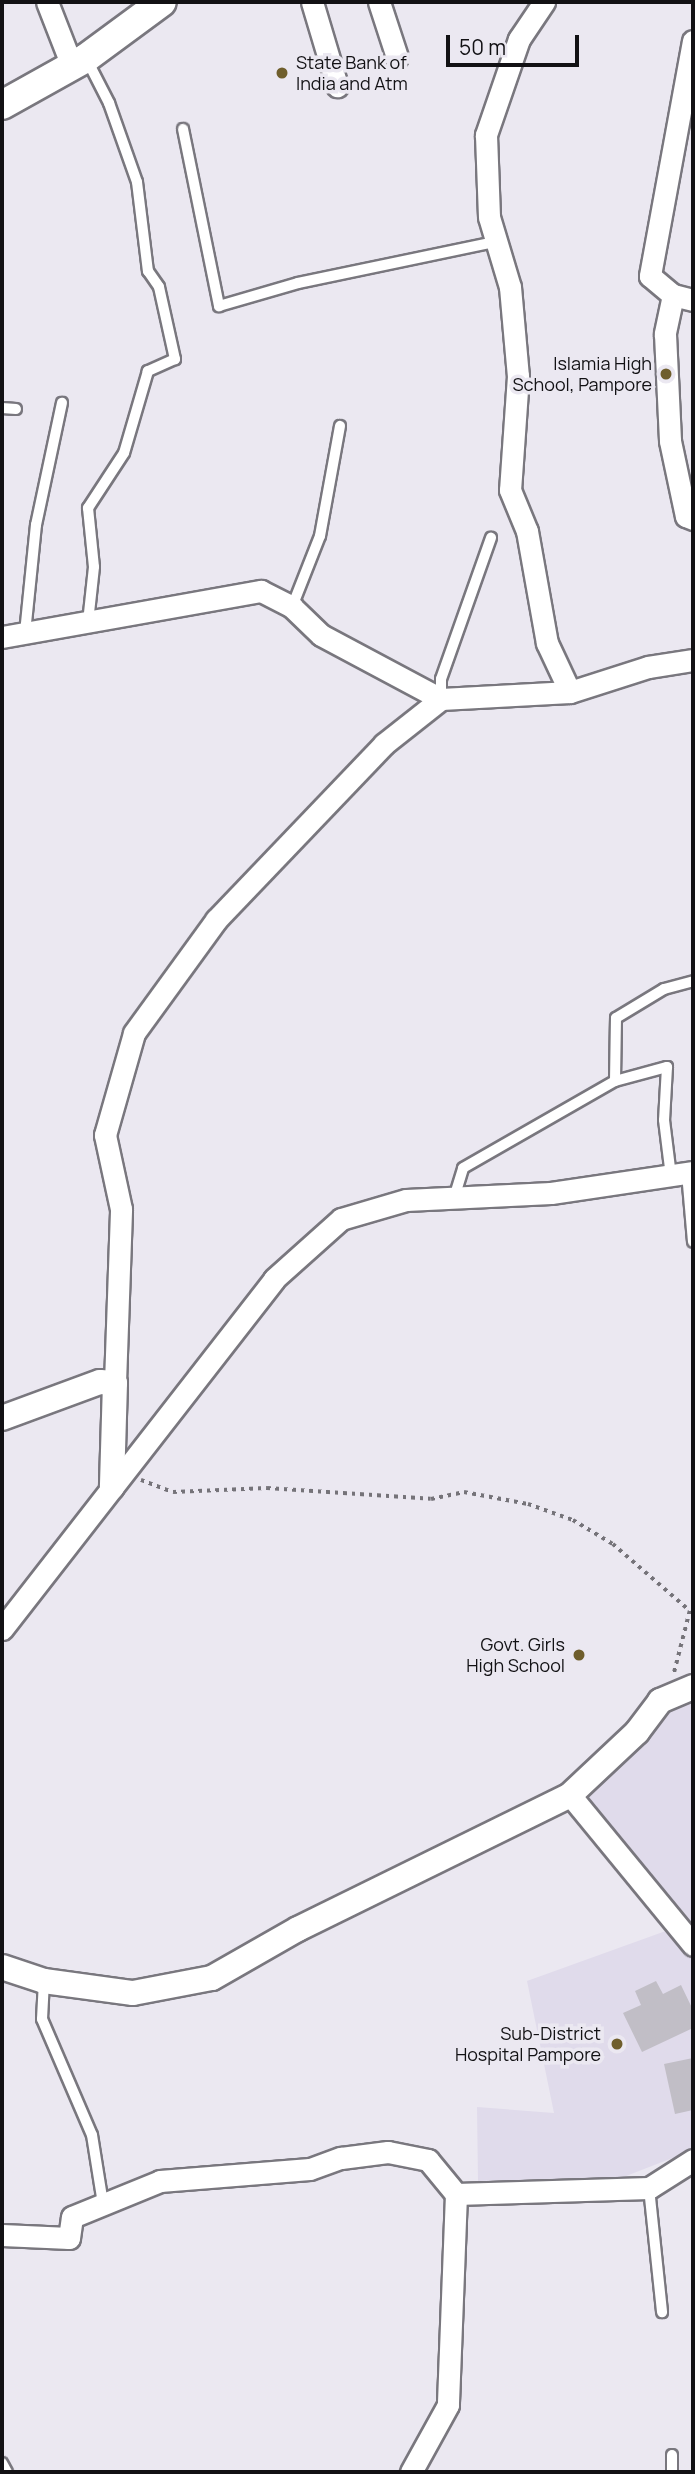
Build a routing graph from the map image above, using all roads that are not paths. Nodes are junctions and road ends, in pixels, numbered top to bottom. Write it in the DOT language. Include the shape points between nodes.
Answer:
graph roads {
  1 [pos="47,2"];
  2 [pos="162,2"];
  3 [pos="312,2"];
  4 [pos="379,2"];
  5 [pos="544,2"];
  6 [pos="693,41"];
  7 [pos="397,57"];
  8 [pos="79,62"];
  9 [pos="337,86"];
  10 [pos="8,98"];
  11 [pos="183,129"];
  12 [pos="499,241"];
  13 [pos="683,297"];
  14 [pos="62,403"];
  15 [pos="2,408"];
  16 [pos="16,409"];
  17 [pos="340,426"];
  18 [pos="693,519"];
  19 [pos="491,538"];
  20 [pos="292,607"];
  21 [pos="88,622"];
  22 [pos="25,633"];
  23 [pos="2,637"];
  24 [pos="693,660"];
  25 [pos="570,692"];
  26 [pos="442,699"];
  27 [pos="693,981"];
  28 [pos="615,1081"];
  29 [pos="684,1174"];
  30 [pos="454,1198"];
  31 [pos="693,1241"];
  32 [pos="115,1383"];
  33 [pos="2,1418"];
  34 [pos="117,1480"];
  35 [pos="2,1629"];
  36 [pos="693,1688"];
  37 [pos="570,1795"];
  38 [pos="693,1945"];
  39 [pos="2,1967"];
  40 [pos="44,1981"];
  41 [pos="693,2160"];
  42 [pos="649,2188"];
  43 [pos="456,2194"];
  44 [pos="103,2204"];
  45 [pos="2,2235"];
  46 [pos="662,2312"];
  47 [pos="672,2455"];
  48 [pos="2,2463"];
  49 [pos="7,2472"];
  50 [pos="411,2472"];
  51 [pos="672,2472"];
  1 -- 8 [label="street"];
  2 -- 8 [label="main road"];
  3 -- 9 [label="street"];
  4 -- 7 [label="street"];
  5 -- 12 [label="street" via="519,39 486,135 489,217"];
  6 -- 13 [label="street" via="650,276"];
  8 -- 10 [label="main road"];
  8 -- 21 [label="lane" via="109,103 137,182 148,271 159,287 175,359 148,370 124,453 88,508 94,566"];
  11 -- 12 [label="lane" via="219,306 298,283"];
  12 -- 25 [label="street" via="510,287 518,376 510,490 527,531 547,643"];
  13 -- 18 [label="street" via="665,334 670,441 685,516"];
  14 -- 22 [label="lane" via="36,525"];
  15 -- 16 [label="lane"];
  17 -- 20 [label="lane" via="320,536"];
  19 -- 26 [label="lane" via="442,679"];
  20 -- 21 [label="street" via="261,591 232,592"];
  20 -- 26 [label="street" via="321,635"];
  21 -- 22 [label="street"];
  22 -- 23 [label="street"];
  24 -- 25 [label="street" via="648,667"];
  25 -- 26 [label="street"];
  26 -- 32 [label="street" via="384,744 216,920 134,1033 105,1135 121,1209"];
  27 -- 28 [label="lane" via="664,989 615,1018"];
  28 -- 29 [label="lane" via="667,1067 664,1120"];
  28 -- 30 [label="lane" via="463,1168"];
  29 -- 30 [label="street" via="551,1193"];
  29 -- 31 [label="lane"];
  30 -- 34 [label="street" via="406,1200 341,1219 274,1279"];
  32 -- 33 [label="street" via="100,1382"];
  32 -- 34 [label="street"];
  34 -- 35 [label="street"];
  36 -- 37 [label="street" via="660,1701 637,1732"];
  37 -- 38 [label="street"];
  37 -- 40 [label="street" via="298,1929 212,1978 132,1993"];
  39 -- 40 [label="street"];
  40 -- 44 [label="lane" via="42,2019 92,2135"];
  41 -- 42 [label="street"];
  42 -- 43 [label="street"];
  42 -- 46 [label="lane"];
  43 -- 44 [label="street" via="428,2160 388,2152 341,2158 310,2169 160,2181"];
  43 -- 50 [label="street" via="448,2404"];
  44 -- 45 [label="street" via="72,2217 69,2238"];
  47 -- 51 [label="lane"];
  48 -- 49 [label="lane"];
}
